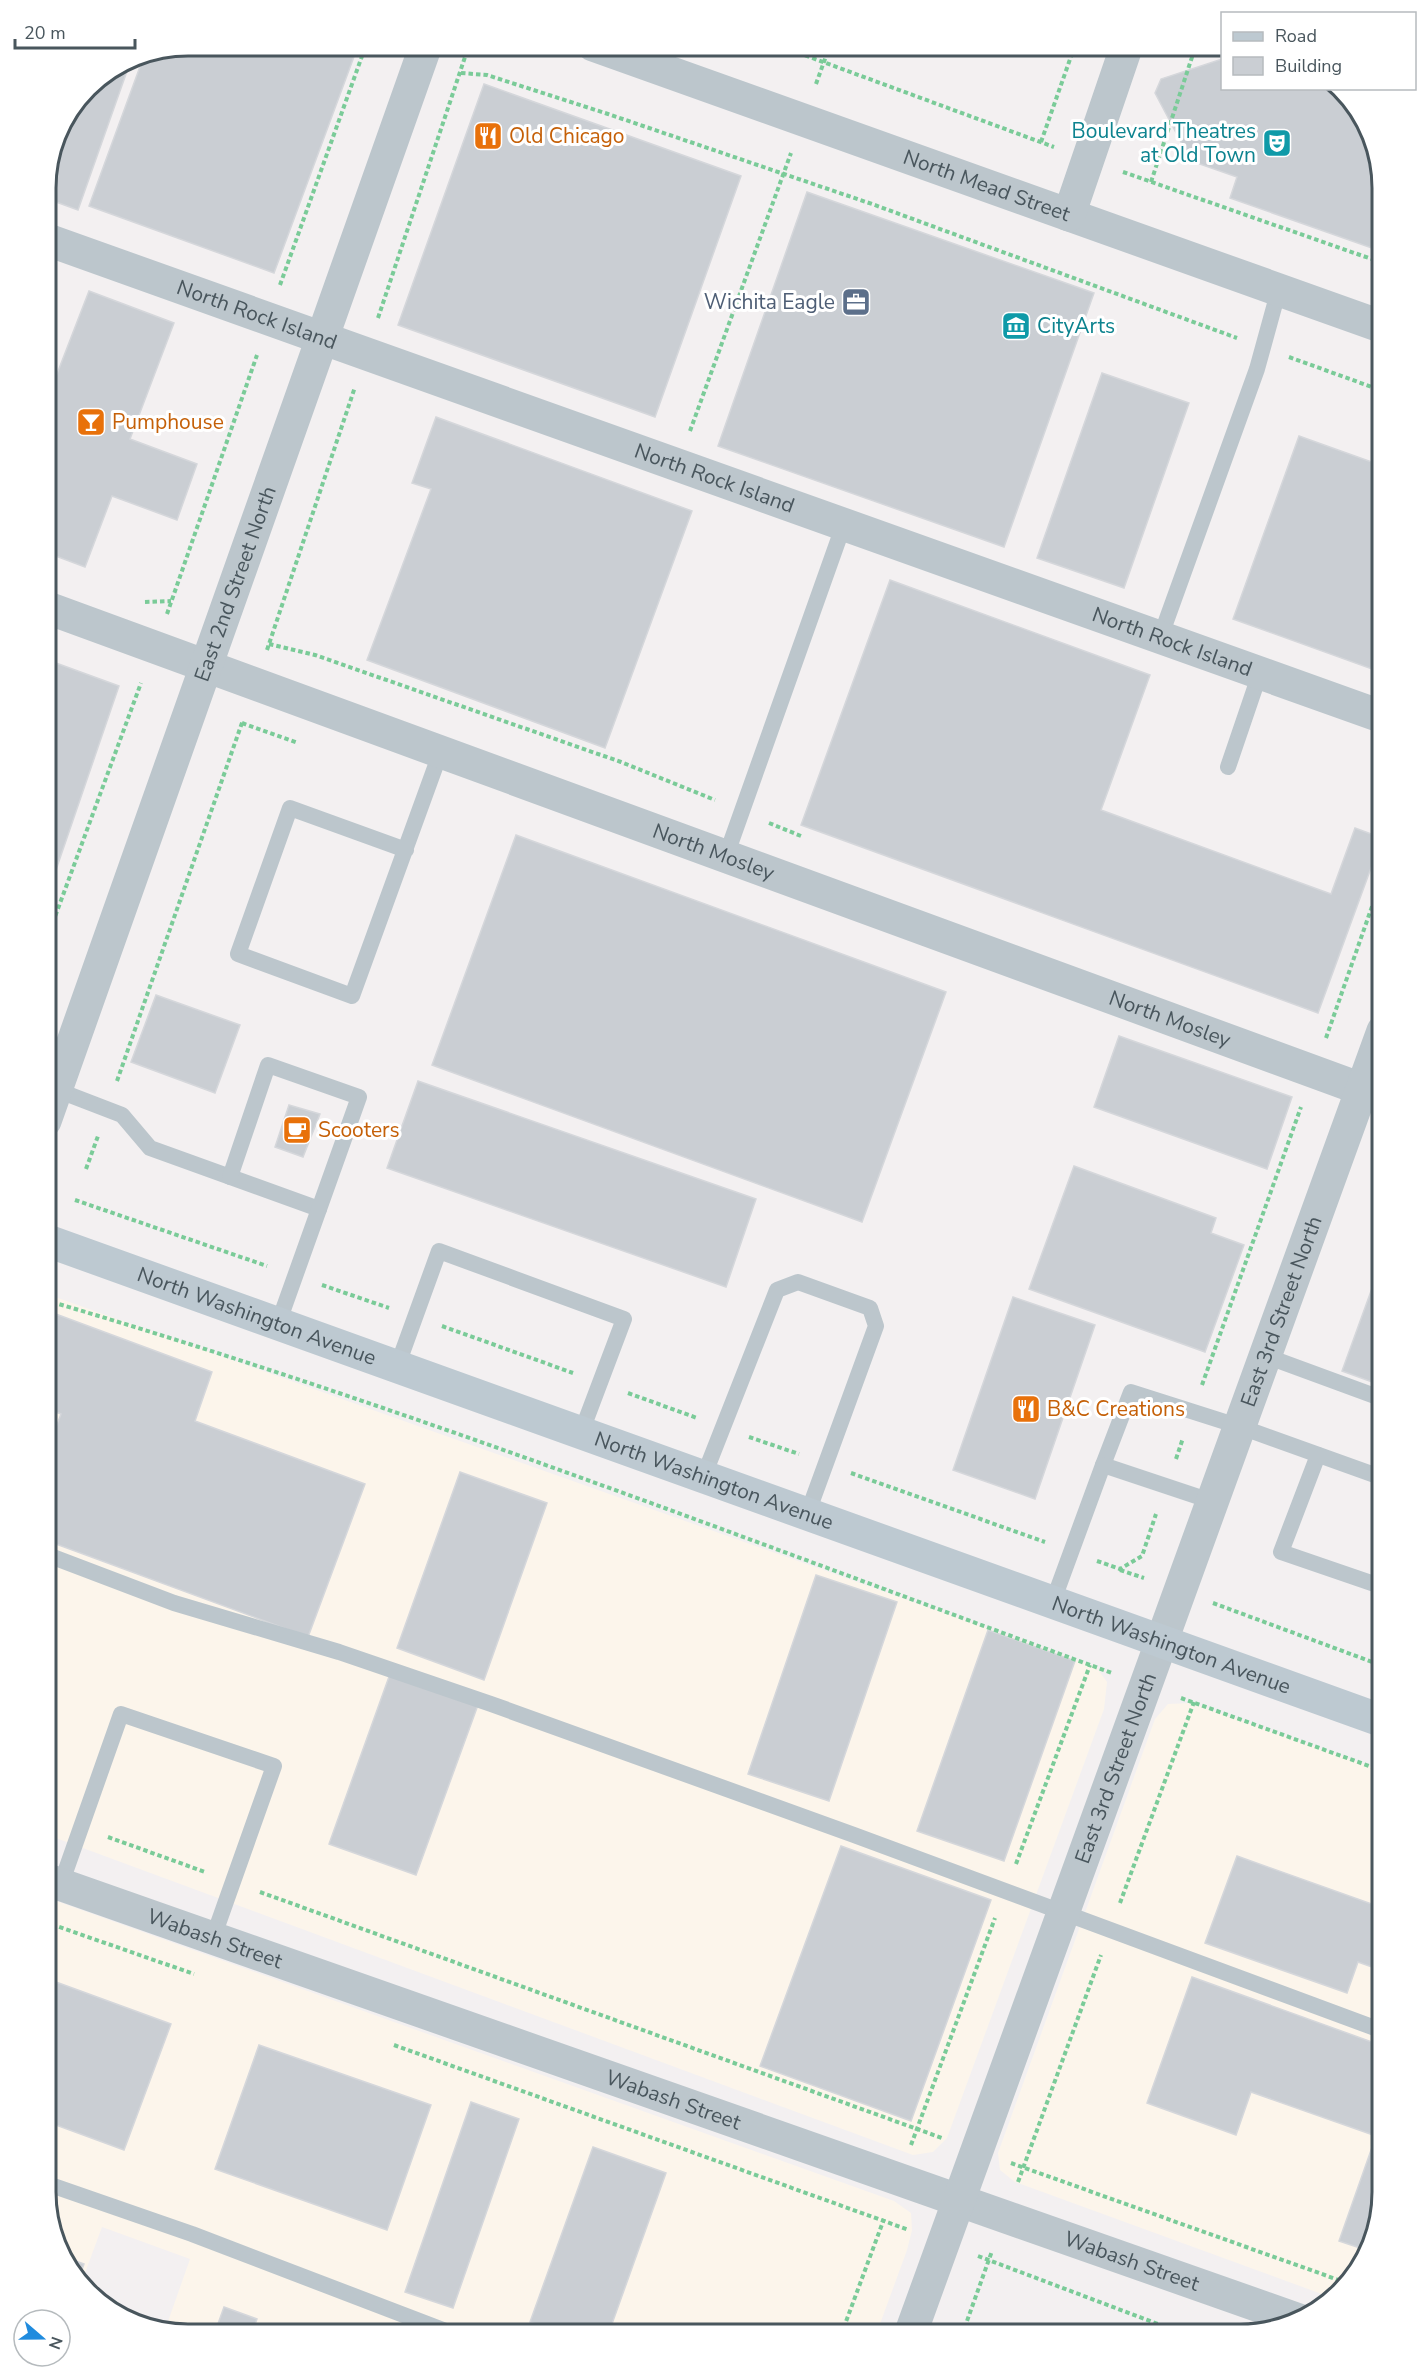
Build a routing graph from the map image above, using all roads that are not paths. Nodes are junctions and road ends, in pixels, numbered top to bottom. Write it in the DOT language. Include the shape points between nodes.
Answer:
graph roads {
  1 [pos="422,56"];
  2 [pos="625,56"];
  3 [pos="1123,56"];
  4 [pos="1069,215"];
  5 [pos="56,243"];
  6 [pos="1279,289"];
  7 [pos="1372,323"];
  8 [pos="322,339"];
  9 [pos="844,524"];
  10 [pos="56,611"];
  11 [pos="1160,638"];
  12 [pos="207,666"];
  13 [pos="1260,673"];
  14 [pos="1372,713"];
  15 [pos="441,751"];
  16 [pos="1228,767"];
  17 [pos="405,850"];
  18 [pos="726,856"];
  19 [pos="57,1090"];
  20 [pos="1372,1093"];
  21 [pos="1372,1095"];
  22 [pos="230,1177"];
  23 [pos="319,1209"];
  24 [pos="56,1244"];
  25 [pos="278,1324"];
  26 [pos="1266,1356"];
  27 [pos="397,1367"];
  28 [pos="1372,1395"];
  29 [pos="1241,1427"];
  30 [pos="581,1434"];
  31 [pos="1318,1455"];
  32 [pos="1102,1465"];
  33 [pos="1372,1474"];
  34 [pos="703,1478"];
  35 [pos="1214,1502"];
  36 [pos="807,1515"];
  37 [pos="56,1558"];
  38 [pos="1372,1583"];
  39 [pos="1052,1604"];
  40 [pos="1163,1643"];
  41 [pos="1372,1717"];
  42 [pos="56,1876"];
  43 [pos="56,1883"];
  44 [pos="1064,1913"];
  45 [pos="213,1938"];
  46 [pos="1372,2027"];
  47 [pos="56,2187"];
  48 [pos="960,2199"];
  49 [pos="1288,2316"];
  50 [pos="427,2324"];
  51 [pos="914,2324"];
  1 -- 8 [label="street, East 2nd Street North"];
  2 -- 4 [label="street, North Mead Street"];
  3 -- 4 [label="street"];
  4 -- 6 [label="street, North Mead Street"];
  5 -- 8 [label="street, North Rock Island"];
  6 -- 7 [label="street, North Mead Street"];
  6 -- 11 [label="lane" via="1263,347"];
  8 -- 9 [label="street, North Rock Island"];
  8 -- 12 [label="street, East 2nd Street North"];
  9 -- 11 [label="street, North Rock Island"];
  9 -- 18 [label="lane"];
  10 -- 12 [label="street, North Mosley"];
  11 -- 13 [label="street, North Rock Island"];
  12 -- 15 [label="street, North Mosley"];
  12 -- 19 [label="street, East 2nd Street North"];
  13 -- 14 [label="street, North Rock Island"];
  13 -- 16 [label="lane"];
  15 -- 17 [label="lane"];
  15 -- 18 [label="street, North Mosley"];
  17 -- 17 [label="lane" via="352,996 238,954 290,808"];
  18 -- 20 [label="street, North Mosley"];
  19 -- 22 [label="lane" via="122,1115 150,1148"];
  21 -- 26 [label="street, East 3rd Street North"];
  22 -- 23 [label="lane"];
  22 -- 23 [label="lane" via="268,1065 359,1097"];
  23 -- 25 [label="lane"];
  24 -- 25 [label="main road, North Washington Avenue"];
  25 -- 27 [label="main road, North Washington Avenue"];
  26 -- 28 [label="lane"];
  26 -- 29 [label="street, East 3rd Street North"];
  27 -- 30 [label="main road, North Washington Avenue"];
  27 -- 30 [label="lane" via="439,1251 450,1255 624,1319"];
  29 -- 31 [label="lane"];
  29 -- 32 [label="lane" via="1131,1392"];
  29 -- 35 [label="street, East 3rd Street North"];
  30 -- 34 [label="main road, North Washington Avenue"];
  31 -- 33 [label="lane"];
  31 -- 38 [label="lane" via="1281,1552"];
  32 -- 35 [label="lane"];
  32 -- 39 [label="lane"];
  34 -- 36 [label="main road, North Washington Avenue"];
  34 -- 36 [label="lane" via="777,1290 798,1282 870,1308 876,1326"];
  35 -- 40 [label="street, East 3rd Street North"];
  36 -- 39 [label="main road, North Washington Avenue"];
  37 -- 44 [label="lane" via="174,1604 421,1679"];
  39 -- 40 [label="main road, North Washington Avenue"];
  40 -- 41 [label="main road, North Washington Avenue"];
  40 -- 44 [label="street, East 3rd Street North"];
  42 -- 45 [label="lane" via="81,1827 122,1714 274,1766"];
  43 -- 45 [label="street, Wabash Street"];
  44 -- 46 [label="lane"];
  44 -- 48 [label="street, East 3rd Street North"];
  45 -- 48 [label="street, Wabash Street"];
  47 -- 50 [label="lane"];
  48 -- 49 [label="street, Wabash Street"];
  48 -- 51 [label="street, East 3rd Street North"];
}
